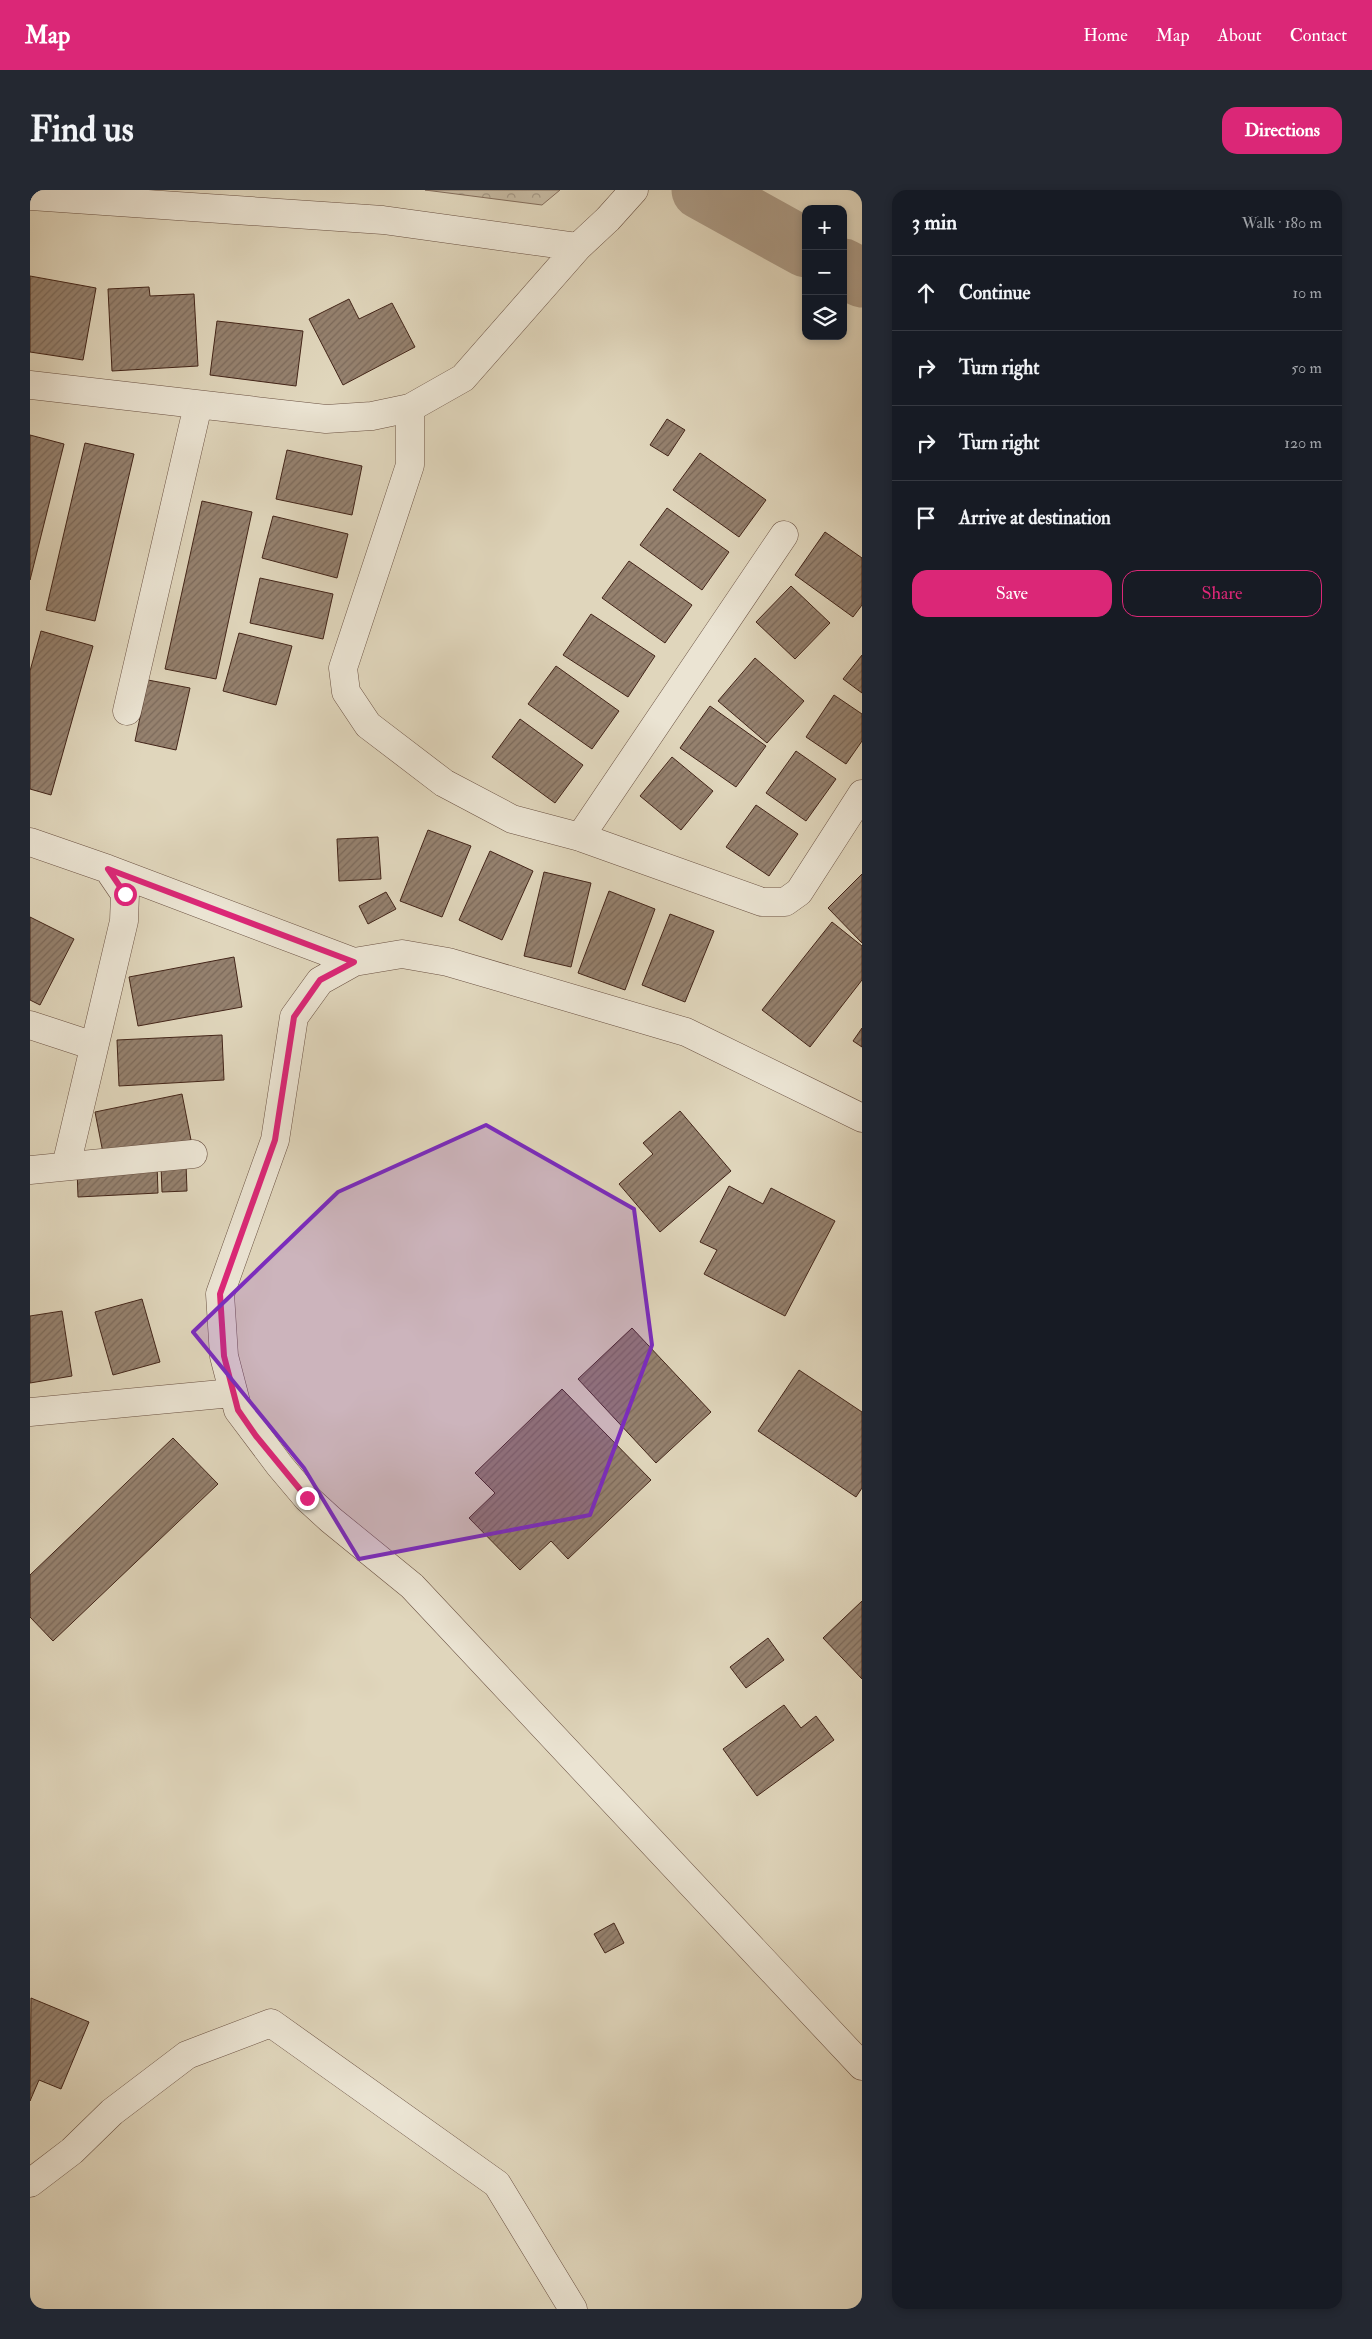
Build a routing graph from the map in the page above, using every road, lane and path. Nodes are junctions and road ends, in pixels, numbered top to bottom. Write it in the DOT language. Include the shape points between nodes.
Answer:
graph roads {
  1 [pos="634,190"];
  2 [pos="30,196"];
  3 [pos="578,248"];
  4 [pos="30,385"];
  5 [pos="198,405"];
  6 [pos="410,408"];
  7 [pos="784,535"];
  8 [pos="127,711"];
  9 [pos="862,794"];
  10 [pos="580,837"];
  11 [pos="30,842"];
  12 [pos="108,869"];
  13 [pos="354,962"];
  14 [pos="30,1025"];
  15 [pos="94,1046"];
  16 [pos="862,1118"];
  17 [pos="193,1154"];
  18 [pos="66,1166"];
  19 [pos="30,1170"];
  20 [pos="232,1393"];
  21 [pos="30,1412"];
  22 [pos="862,2066"];
  23 [pos="30,2183"];
  24 [pos="573,2309"];
  1 -- 3 [label="street"];
  2 -- 3 [label="street" via="383,220"];
  3 -- 6 [label="street" via="463,378"];
  4 -- 5 [label="street"];
  5 -- 6 [label="street" via="326,420 372,416"];
  5 -- 8 [label="street"];
  6 -- 10 [label="street" via="410,465 343,668 346,692 368,725 444,783 512,819"];
  7 -- 10 [label="street"];
  9 -- 10 [label="street" via="799,892 785,902 762,902"];
  11 -- 12 [label="street"];
  12 -- 13 [label="street"];
  12 -- 15 [label="street" via="125,894 124,921"];
  13 -- 16 [label="street" via="402,954 448,962 686,1032"];
  13 -- 20 [label="street" via="320,980 294,1017 275,1140 220,1294 224,1356"];
  14 -- 15 [label="street"];
  15 -- 18 [label="street"];
  17 -- 18 [label="street"];
  18 -- 19 [label="street"];
  20 -- 21 [label="street"];
  20 -- 22 [label="street" via="238,1410 256,1436 307,1498 412,1586"];
  23 -- 24 [label="street" via="72,2151 112,2112 187,2056 270,2023 497,2184"];
}
